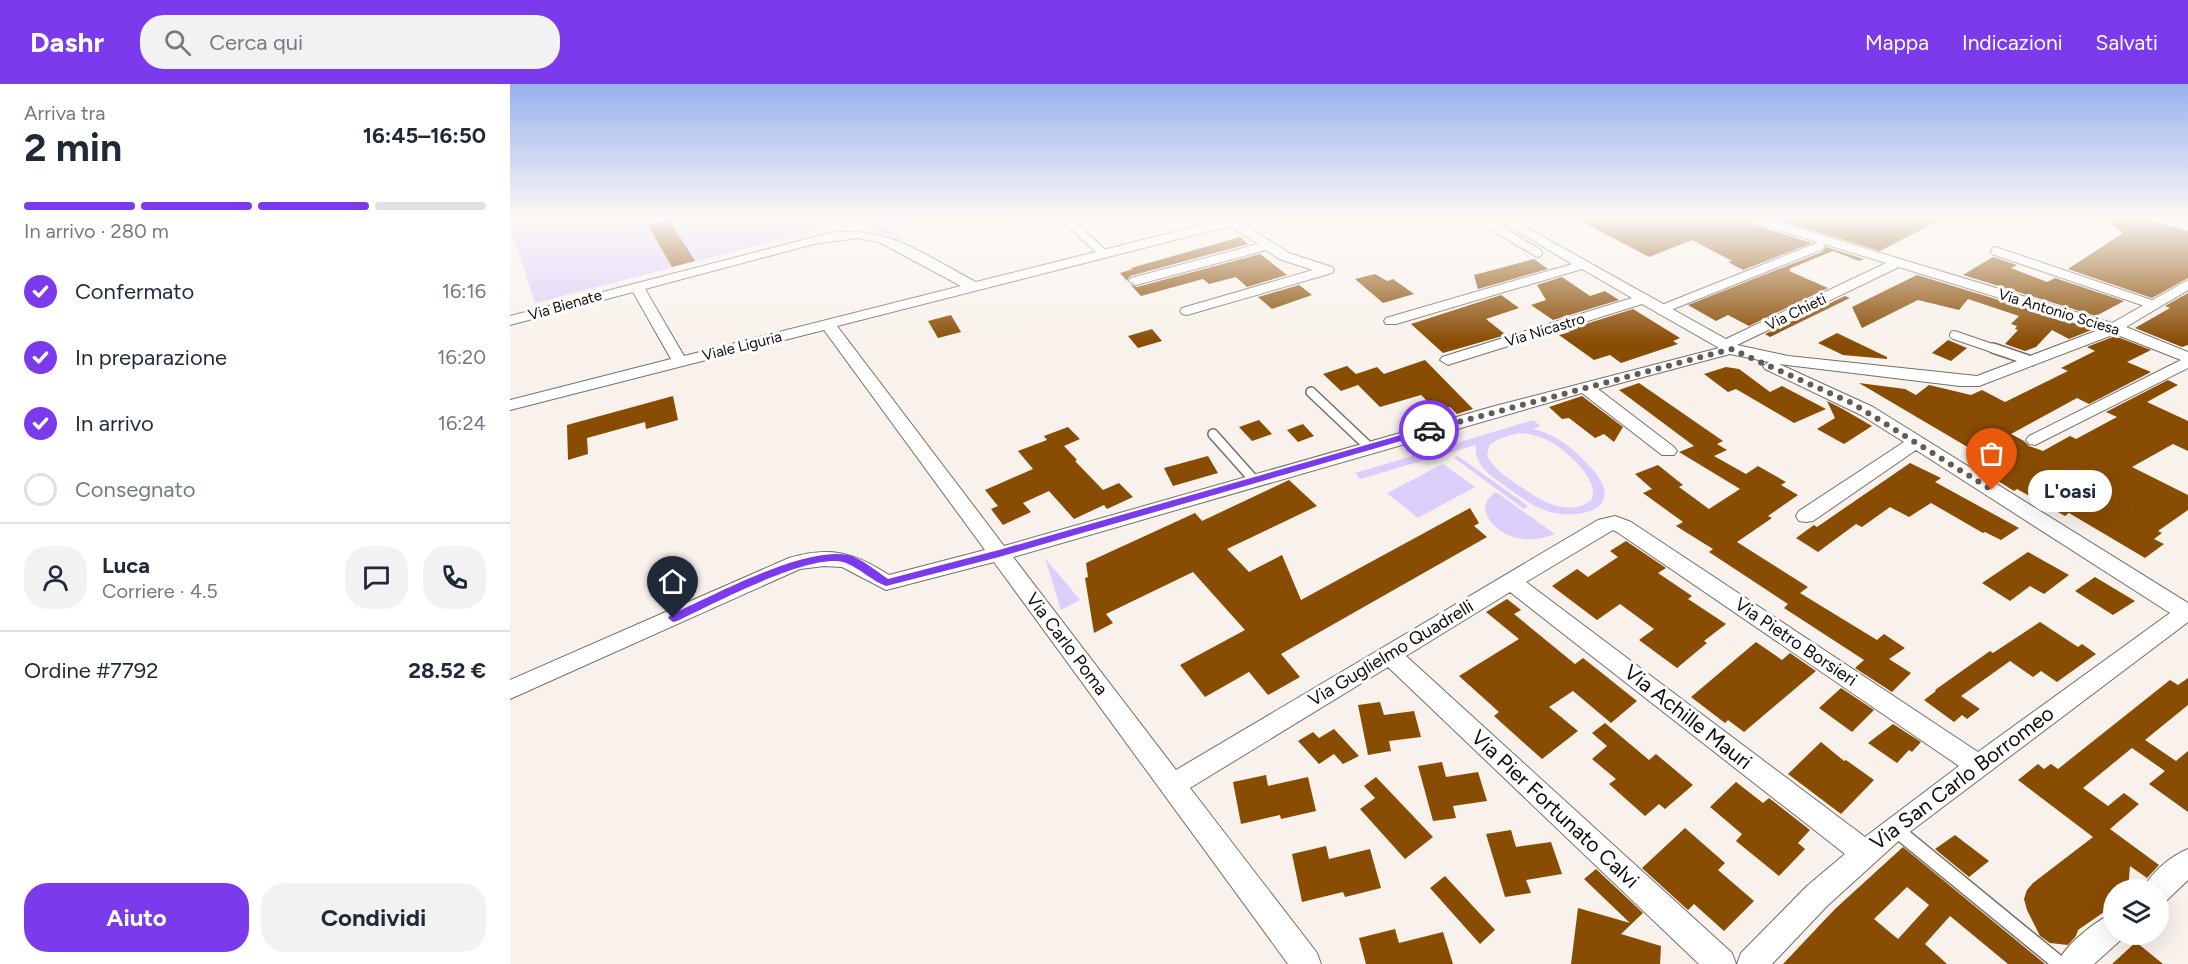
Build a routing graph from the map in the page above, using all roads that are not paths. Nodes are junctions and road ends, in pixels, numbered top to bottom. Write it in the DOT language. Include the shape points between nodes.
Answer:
graph roads {
  1 [pos="737,260"];
  2 [pos="924,260"];
  3 [pos="1080,260"];
  4 [pos="1214,260"];
  5 [pos="1294,260"];
  6 [pos="1574,260"];
  7 [pos="1785,260"];
  8 [pos="1890,260"];
  9 [pos="2022,260"];
  10 [pos="1898,262"];
  11 [pos="1583,265"];
  12 [pos="1136,281"];
  13 [pos="2188,284"];
  14 [pos="637,287"];
  15 [pos="974,287"];
  16 [pos="1642,299"];
  17 [pos="2154,305"];
  18 [pos="1660,309"];
  19 [pos="1187,311"];
  20 [pos="510,321"];
  21 [pos="1390,321"];
  22 [pos="827,324"];
  23 [pos="2114,328"];
  24 [pos="1954,335"];
  25 [pos="1728,347"];
  26 [pos="2188,357"];
  27 [pos="1448,360"];
  28 [pos="2031,361"];
  29 [pos="680,362"];
  30 [pos="2188,362"];
  31 [pos="1831,366"];
  32 [pos="1584,387"];
  33 [pos="1311,392"];
  34 [pos="1832,393"];
  35 [pos="510,405"];
  36 [pos="1213,434"];
  37 [pos="2035,441"];
  38 [pos="1916,442"];
  39 [pos="1369,447"];
  40 [pos="1668,451"];
  41 [pos="1254,480"];
  42 [pos="1806,516"];
  43 [pos="1612,523"];
  44 [pos="999,554"];
  45 [pos="1511,581"];
  46 [pos="2187,613"];
  47 [pos="1389,654"];
  48 [pos="510,690"];
  49 [pos="1978,765"];
  50 [pos="1172,785"];
  51 [pos="1894,828"];
  52 [pos="1864,852"];
  53 [pos="2188,862"];
  54 [pos="2169,879"];
  55 [pos="2103,937"];
  56 [pos="1306,964"];
  57 [pos="1720,964"];
  58 [pos="1752,964"];
  59 [pos="2060,964"];
  60 [pos="2072,964"];
  1 -- 14 [label="street, Via Bienate"];
  2 -- 15 [label="street, Via Bienate"];
  3 -- 15 [label="street"];
  4 -- 12 [label="street"];
  5 -- 19 [label="street" via="1327,270"];
  6 -- 11 [label="street"];
  7 -- 18 [label="lane"];
  8 -- 10 [label="street, Via Antonio Sciesa"];
  9 -- 17 [label="lane"];
  10 -- 23 [label="street, Via Antonio Sciesa"];
  10 -- 25 [label="street, Via Chieti"];
  11 -- 16 [label="street"];
  11 -- 21 [label="street"];
  13 -- 17 [label="street"];
  14 -- 20 [label="street, Via Bienate"];
  14 -- 29 [label="street"];
  15 -- 22 [label="street, Viale Liguria"];
  16 -- 18 [label="street"];
  16 -- 27 [label="street, Via Nicastro"];
  17 -- 23 [label="street"];
  18 -- 25 [label="street"];
  22 -- 29 [label="street, Viale Liguria"];
  22 -- 44 [label="street, Via Carlo Poma"];
  23 -- 26 [label="street, Via Antonio Sciesa"];
  23 -- 28 [label="street"];
  24 -- 28 [label="lane"];
  25 -- 31 [label="street"];
  25 -- 32 [label="street, Via Chieti"];
  25 -- 34 [label="street"];
  28 -- 31 [label="street" via="1973,382"];
  29 -- 35 [label="street, Viale Liguria"];
  30 -- 37 [label="street"];
  31 -- 34 [label="street" via="1823,380"];
  32 -- 39 [label="street, Via Chieti"];
  32 -- 40 [label="street"];
  33 -- 39 [label="lane"];
  34 -- 38 [label="street"];
  36 -- 41 [label="lane"];
  38 -- 42 [label="street"];
  38 -- 46 [label="street"];
  39 -- 41 [label="street, Via Chieti"];
  41 -- 44 [label="street, Via Chieti"];
  43 -- 45 [label="street, Via Guglielmo Quadrelli"];
  43 -- 49 [label="street, Via Pietro Borsieri" via="1624,527"];
  44 -- 48 [label="street, Via Chieti" via="886,583 848,559 833,557 796,563"];
  44 -- 50 [label="street, Via Carlo Poma"];
  45 -- 47 [label="street, Via Guglielmo Quadrelli"];
  45 -- 52 [label="street, Via Achille Mauri"];
  46 -- 49 [label="street, Via San Carlo Borromeo"];
  47 -- 50 [label="street, Via Guglielmo Quadrelli"];
  47 -- 57 [label="street, Via Pier Fortunato Calvi"];
  49 -- 51 [label="street, Via San Carlo Borromeo"];
  50 -- 56 [label="street, Via Carlo Poma"];
  51 -- 52 [label="street, Via San Carlo Borromeo"];
  51 -- 59 [label="lane"];
  52 -- 58 [label="street, Via San Carlo Borromeo"];
  53 -- 54 [label="street"];
  55 -- 60 [label="street"];
}
